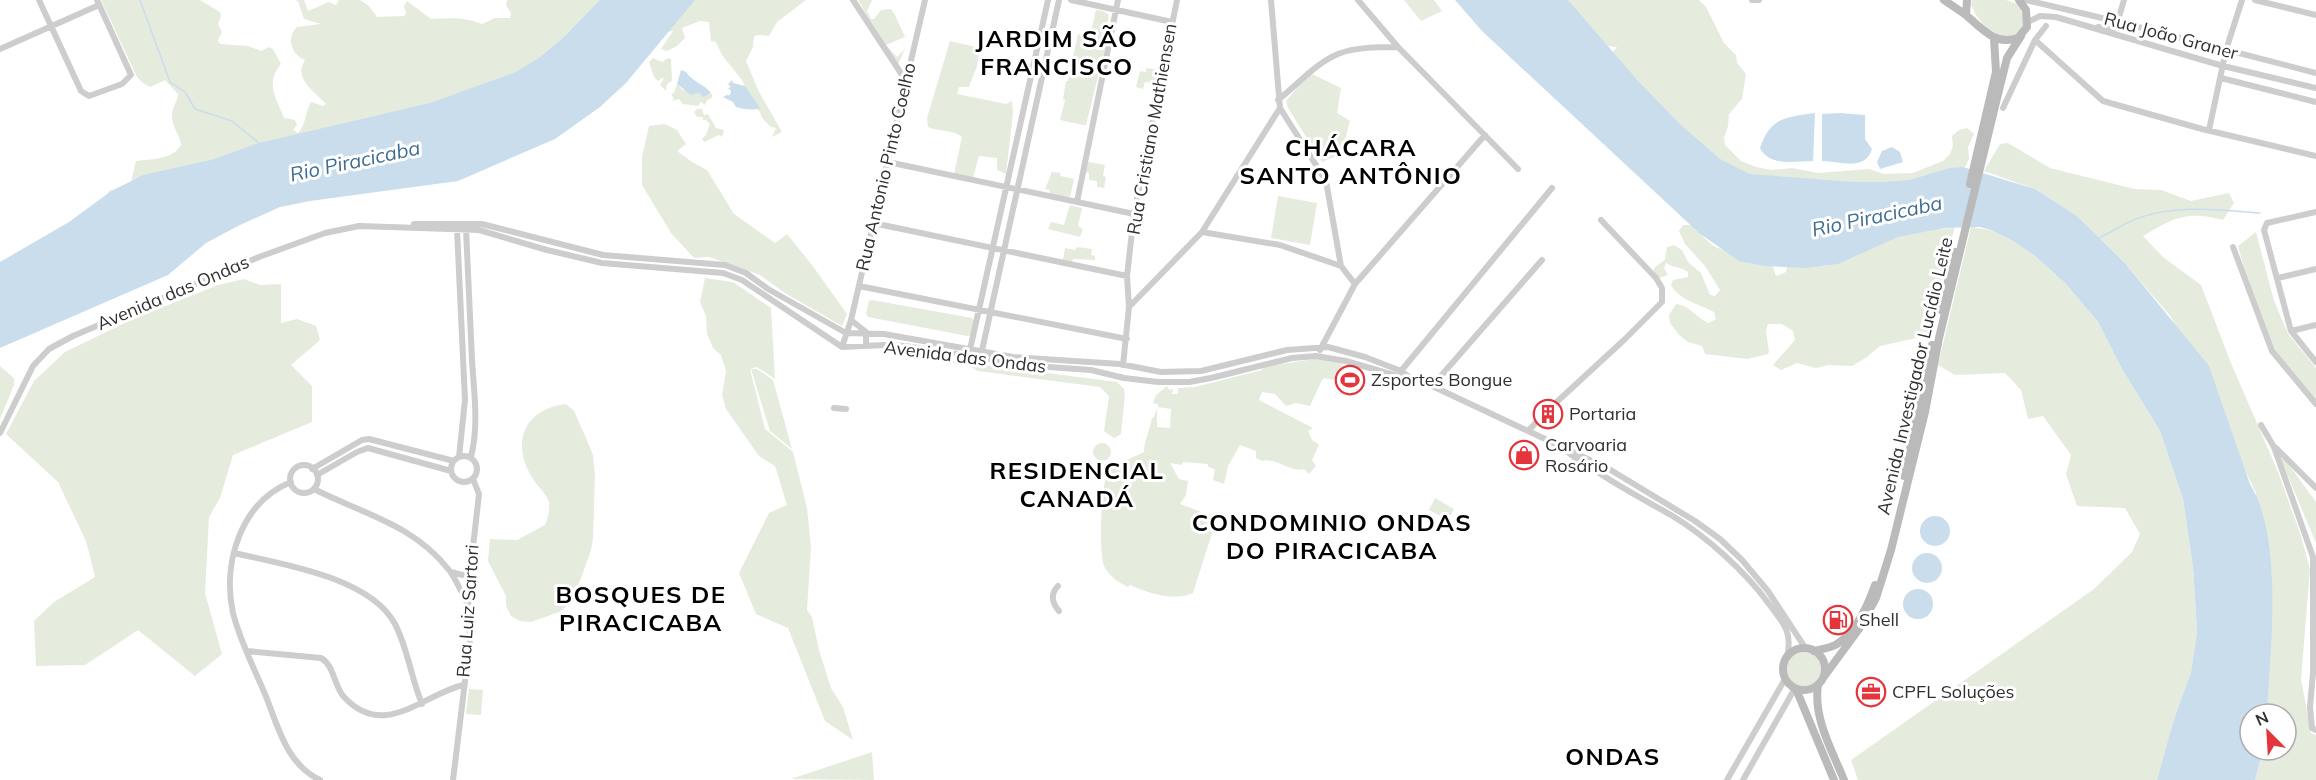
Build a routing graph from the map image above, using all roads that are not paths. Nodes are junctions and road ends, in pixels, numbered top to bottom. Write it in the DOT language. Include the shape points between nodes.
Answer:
graph roads {
  1 [pos="39,0"];
  2 [pos="853,0"];
  3 [pos="925,0"];
  4 [pos="1048,0"];
  5 [pos="1059,0"];
  6 [pos="1071,0"];
  7 [pos="1118,0"];
  8 [pos="1177,0"];
  9 [pos="1271,0"];
  10 [pos="1358,0"];
  11 [pos="1752,0"];
  12 [pos="1759,0"];
  13 [pos="1944,0"];
  14 [pos="1967,0"];
  15 [pos="2019,0"];
  16 [pos="2026,0"];
  17 [pos="2124,0"];
  18 [pos="2242,0"];
  19 [pos="2256,0"];
  20 [pos="98,2"];
  21 [pos="1116,10"];
  22 [pos="1966,15"];
  23 [pos="2316,15"];
  24 [pos="2119,21"];
  25 [pos="1172,22"];
  26 [pos="2028,22"];
  27 [pos="2046,26"];
  28 [pos="52,27"];
  29 [pos="2088,27"];
  30 [pos="2021,36"];
  31 [pos="1994,38"];
  32 [pos="2035,40"];
  33 [pos="1398,47"];
  34 [pos="0,48"];
  35 [pos="2226,51"];
  36 [pos="2223,66"];
  37 [pos="2316,73"];
  38 [pos="2221,78"];
  39 [pos="906,81"];
  40 [pos="2316,88"];
  41 [pos="1278,100"];
  42 [pos="2316,102"];
  43 [pos="1280,108"];
  44 [pos="2003,108"];
  45 [pos="2209,130"];
  46 [pos="1485,135"];
  47 [pos="2316,156"];
  48 [pos="1978,161"];
  49 [pos="888,162"];
  50 [pos="1518,169"];
  51 [pos="1006,187"];
  52 [pos="1552,188"];
  53 [pos="1017,190"];
  54 [pos="1077,202"];
  55 [pos="2316,212"];
  56 [pos="1134,214"];
  57 [pos="1601,220"];
  58 [pos="873,224"];
  59 [pos="395,227"];
  60 [pos="457,229"];
  61 [pos="466,229"];
  62 [pos="1202,232"];
  63 [pos="1962,236"];
  64 [pos="2232,247"];
  65 [pos="992,248"];
  66 [pos="1004,251"];
  67 [pos="1542,260"];
  68 [pos="1341,266"];
  69 [pos="2316,269"];
  70 [pos="1127,276"];
  71 [pos="2278,278"];
  72 [pos="1355,284"];
  73 [pos="859,286"];
  74 [pos="1130,307"];
  75 [pos="979,310"];
  76 [pos="990,312"];
  77 [pos="851,320"];
  78 [pos="2316,325"];
  79 [pos="2291,331"];
  80 [pos="866,332"];
  81 [pos="846,333"];
  82 [pos="1127,339"];
  83 [pos="866,346"];
  84 [pos="842,347"];
  85 [pos="1322,347"];
  86 [pos="969,353"];
  87 [pos="981,356"];
  88 [pos="1316,356"];
  89 [pos="1372,360"];
  90 [pos="463,362"];
  91 [pos="2316,362"];
  92 [pos="472,363"];
  93 [pos="1122,365"];
  94 [pos="1380,367"];
  95 [pos="1368,368"];
  96 [pos="1156,371"];
  97 [pos="1401,371"];
  98 [pos="1113,376"];
  99 [pos="1409,376"];
  100 [pos="1124,378"];
  101 [pos="1433,385"];
  102 [pos="476,399"];
  103 [pos="465,400"];
  104 [pos="2316,404"];
  105 [pos="834,408"];
  106 [pos="846,410"];
  107 [pos="2261,424"];
  108 [pos="1528,431"];
  109 [pos="0,433"];
  110 [pos="1564,447"];
  111 [pos="2274,447"];
  112 [pos="471,457"];
  113 [pos="1575,458"];
  114 [pos="456,459"];
  115 [pos="312,469"];
  116 [pos="1609,469"];
  117 [pos="451,471"];
  118 [pos="317,475"];
  119 [pos="473,479"];
  120 [pos="291,482"];
  121 [pos="1612,482"];
  122 [pos="2316,488"];
  123 [pos="314,489"];
  124 [pos="1643,490"];
  125 [pos="1711,543"];
  126 [pos="234,553"];
  127 [pos="2314,558"];
  128 [pos="1747,565"];
  129 [pos="451,572"];
  130 [pos="470,572"];
  131 [pos="1058,586"];
  132 [pos="469,606"];
  133 [pos="1059,611"];
  134 [pos="2314,614"];
  135 [pos="1810,650"];
  136 [pos="247,651"];
  137 [pos="1787,657"];
  138 [pos="2314,673"];
  139 [pos="1785,679"];
  140 [pos="1821,681"];
  141 [pos="463,685"];
  142 [pos="1796,689"];
  143 [pos="422,704"];
  144 [pos="2314,729"];
  145 [pos="320,780"];
  146 [pos="453,780"];
  147 [pos="1727,780"];
  148 [pos="1743,780"];
  149 [pos="1834,780"];
  150 [pos="1844,780"];
  1 -- 28 [label="street"];
  2 -- 39 [label="street"];
  3 -- 39 [label="street, Rua Antonio Pinto Coelho"];
  4 -- 51 [label="street"];
  5 -- 53 [label="street"];
  6 -- 21 [label="street"];
  7 -- 21 [label="street"];
  8 -- 25 [label="street, Rua Cristiano Mathiensen"];
  9 -- 41 [label="street"];
  10 -- 33 [label="street"];
  11 -- 12 [label="street"];
  13 -- 22 [label="main road"];
  14 -- 22 [label="main road"];
  15 -- 26 [label="main road"];
  16 -- 24 [label="street, Rua João Graner"];
  17 -- 24 [label="street"];
  18 -- 35 [label="street"];
  19 -- 23 [label="street"];
  20 -- 28 [label="street"];
  20 -- 28 [label="street" via="131,73 122,84 89,96 81,91"];
  21 -- 25 [label="street"];
  21 -- 54 [label="street"];
  22 -- 31 [label="main road"];
  24 -- 29 [label="street" via="2114,28"];
  24 -- 35 [label="street, Rua João Graner"];
  25 -- 56 [label="street, Rua Cristiano Mathiensen"];
  26 -- 29 [label="street" via="2047,16"];
  26 -- 30 [label="main road, Avenida Investigador Lucídio Leite"];
  27 -- 32 [label="street"];
  28 -- 34 [label="street"];
  29 -- 36 [label="street"];
  30 -- 31 [label="main road" via="2009,41"];
  30 -- 48 [label="main road, Avenida Investigador Lucídio Leite" via="2007,58"];
  31 -- 48 [label="main road, Avenida Investigador Lucídio Leite" via="1996,72"];
  32 -- 44 [label="street"];
  32 -- 45 [label="street" via="2103,101"];
  33 -- 41 [label="street" via="1337,54"];
  33 -- 46 [label="street"];
  35 -- 36 [label="street"];
  35 -- 37 [label="street, Rua João Graner"];
  36 -- 38 [label="street"];
  36 -- 40 [label="street"];
  38 -- 42 [label="street"];
  38 -- 45 [label="street"];
  39 -- 49 [label="street, Rua Antonio Pinto Coelho"];
  41 -- 43 [label="street"];
  43 -- 62 [label="street"];
  43 -- 68 [label="street" via="1326,181"];
  45 -- 47 [label="street"];
  46 -- 50 [label="street"];
  46 -- 72 [label="street"];
  48 -- 63 [label="main road, Avenida Investigador Lucídio Leite"];
  49 -- 51 [label="street"];
  49 -- 58 [label="street, Rua Antonio Pinto Coelho"];
  51 -- 53 [label="street"];
  51 -- 65 [label="street"];
  52 -- 97 [label="street"];
  53 -- 54 [label="street"];
  53 -- 66 [label="street"];
  54 -- 56 [label="street"];
  55 -- 71 [label="street" via="2267,223 2264,230"];
  56 -- 70 [label="street, Rua Cristiano Mathiensen"];
  57 -- 108 [label="street" via="1656,278 1662,288 1662,302"];
  58 -- 65 [label="street"];
  58 -- 73 [label="street, Rua Antonio Pinto Coelho"];
  59 -- 60 [label="street, Avenida das Ondas"];
  59 -- 81 [label="street, Avenida das Ondas" via="482,224 603,255 725,265 746,273"];
  59 -- 109 [label="street, Avenida das Ondas" via="359,226 325,233 73,336 50,349 33,366"];
  60 -- 61 [label="street, Avenida das Ondas"];
  60 -- 90 [label="street"];
  61 -- 84 [label="street, Avenida das Ondas" via="602,263 723,273 742,280"];
  61 -- 92 [label="street"];
  62 -- 68 [label="street" via="1280,245"];
  62 -- 74 [label="street"];
  63 -- 135 [label="main road, Avenida Investigador Lucídio Leite" via="1877,580 1850,633 1837,644"];
  63 -- 140 [label="main road, Avenida Investigador Lucídio Leite" via="1925,412 1876,598"];
  64 -- 104 [label="street" via="2272,351"];
  65 -- 66 [label="street"];
  65 -- 75 [label="street"];
  66 -- 70 [label="street"];
  66 -- 76 [label="street"];
  67 -- 101 [label="street"];
  68 -- 72 [label="street"];
  69 -- 71 [label="street"];
  70 -- 74 [label="street, Rua Cristiano Mathiensen"];
  71 -- 79 [label="street"];
  72 -- 85 [label="street"];
  73 -- 75 [label="street"];
  73 -- 77 [label="street, Rua Antonio Pinto Coelho"];
  74 -- 82 [label="street, Rua Cristiano Mathiensen"];
  75 -- 76 [label="street"];
  75 -- 86 [label="street"];
  76 -- 82 [label="street"];
  76 -- 87 [label="street"];
  77 -- 80 [label="street, Avenida das Ondas"];
  77 -- 81 [label="street, Rua Antonio Pinto Coelho"];
  78 -- 79 [label="street"];
  79 -- 91 [label="street"];
  80 -- 81 [label="street, Avenida das Ondas"];
  80 -- 83 [label="street"];
  80 -- 86 [label="street, Avenida das Ondas" via="912,338"];
  81 -- 84 [label="street, Rua Antonio Pinto Coelho"];
  82 -- 93 [label="street, Rua Cristiano Mathiensen"];
  83 -- 84 [label="street, Avenida das Ondas"];
  83 -- 86 [label="street, Avenida das Ondas"];
  85 -- 88 [label="street"];
  85 -- 89 [label="street, Avenida das Ondas"];
  85 -- 96 [label="street, Avenida das Ondas" via="1287,350 1201,371"];
  86 -- 87 [label="street, Avenida das Ondas"];
  87 -- 93 [label="street, Avenida das Ondas"];
  87 -- 98 [label="street, Avenida das Ondas"];
  88 -- 95 [label="street, Avenida das Ondas"];
  88 -- 100 [label="street, Avenida das Ondas" via="1189,382"];
  89 -- 94 [label="street, Avenida das Ondas"];
  89 -- 95 [label="street"];
  90 -- 92 [label="street"];
  90 -- 103 [label="street"];
  92 -- 102 [label="street"];
  93 -- 96 [label="street, Avenida das Ondas"];
  93 -- 98 [label="street" via="1122,370"];
  94 -- 95 [label="street, Avenida das Ondas"];
  94 -- 97 [label="street, Avenida das Ondas"];
  94 -- 99 [label="street, Avenida das Ondas" via="1397,376"];
  96 -- 100 [label="street" via="1137,372"];
  97 -- 99 [label="street, Avenida das Ondas"];
  98 -- 100 [label="street, Avenida das Ondas"];
  99 -- 101 [label="street, Avenida das Ondas"];
  101 -- 108 [label="street, Avenida das Ondas"];
  102 -- 103 [label="street"];
  102 -- 112 [label="street"];
  103 -- 114 [label="street"];
  105 -- 106 [label="street"];
  107 -- 111 [label="street"];
  108 -- 110 [label="street, Avenida das Ondas"];
  110 -- 113 [label="street, Avenida das Ondas"];
  110 -- 116 [label="street, Avenida das Ondas"];
  111 -- 122 [label="street"];
  111 -- 127 [label="street"];
  112 -- 114 [label="street"];
  112 -- 119 [label="street" via="478,469"];
  113 -- 116 [label="street"];
  113 -- 121 [label="street, Avenida das Ondas"];
  114 -- 115 [label="street" via="369,439"];
  114 -- 117 [label="street"];
  115 -- 118 [label="street"];
  115 -- 120 [label="street" via="297,468"];
  116 -- 124 [label="street, Avenida das Ondas"];
  117 -- 118 [label="street" via="368,448"];
  117 -- 119 [label="street" via="461,482"];
  118 -- 123 [label="street"];
  119 -- 130 [label="street, Rua Luiz Sartori" via="479,494"];
  120 -- 123 [label="street" via="302,493"];
  120 -- 126 [label="street" via="267,495 251,512"];
  121 -- 124 [label="street" via="1618,478"];
  121 -- 125 [label="street, Avenida das Ondas"];
  123 -- 129 [label="street" via="398,526 430,548"];
  124 -- 128 [label="street, Avenida das Ondas" via="1710,531"];
  125 -- 128 [label="street" via="1718,543"];
  125 -- 137 [label="street, Avenida das Ondas" via="1749,580 1785,626 1789,634"];
  126 -- 136 [label="street" via="230,591 233,613"];
  126 -- 143 [label="street" via="331,577 375,601 395,624"];
  127 -- 134 [label="street"];
  128 -- 135 [label="street, Avenida das Ondas"];
  129 -- 130 [label="street"];
  129 -- 132 [label="street"];
  130 -- 132 [label="street, Rua Luiz Sartori"];
  131 -- 133 [label="street" via="1053,602"];
  132 -- 141 [label="street, Rua Luiz Sartori" via="470,640"];
  134 -- 138 [label="street"];
  135 -- 137 [label="main road" via="1796,650"];
  135 -- 140 [label="main road" via="1823,660"];
  136 -- 143 [label="street" via="321,658 328,664 342,695 361,710 397,714"];
  136 -- 145 [label="street" via="288,750 306,771"];
  137 -- 139 [label="main road"];
  138 -- 144 [label="street" via="2310,707"];
  139 -- 142 [label="main road"];
  139 -- 147 [label="street"];
  140 -- 142 [label="main road" via="1808,690"];
  140 -- 150 [label="main road" via="1816,698 1819,716"];
  141 -- 143 [label="street"];
  141 -- 146 [label="street, Rua Luiz Sartori"];
  142 -- 148 [label="street"];
  142 -- 149 [label="main road"];
}
